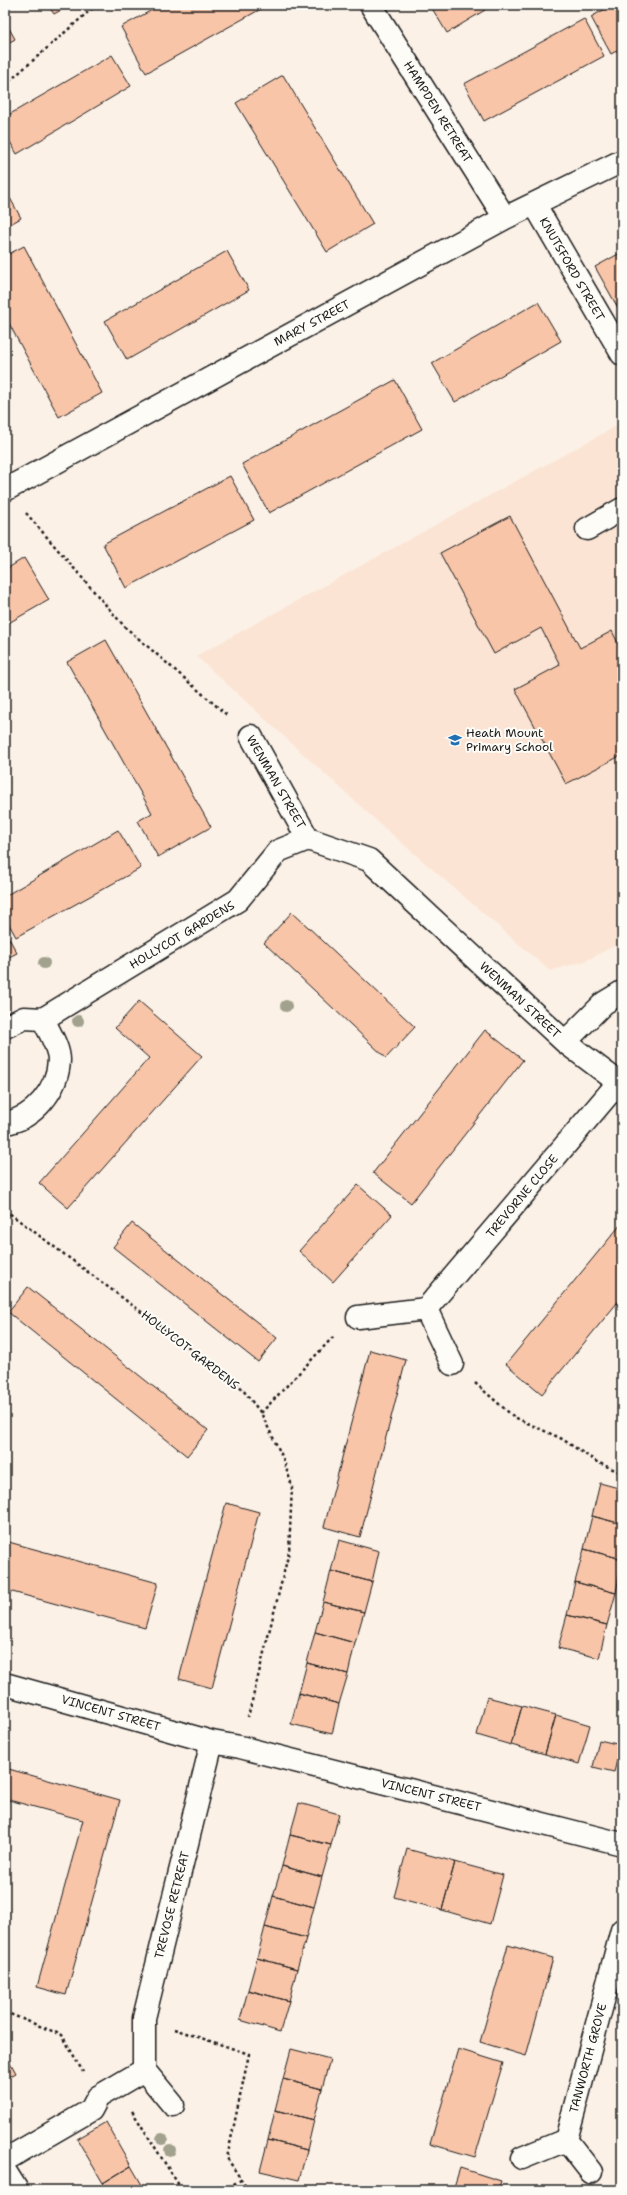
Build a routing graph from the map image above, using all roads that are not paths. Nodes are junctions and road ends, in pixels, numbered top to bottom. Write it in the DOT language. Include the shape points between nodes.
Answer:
graph roads {
  1 [pos="372,5"];
  2 [pos="622,162"];
  3 [pos="535,205"];
  4 [pos="505,218"];
  5 [pos="622,354"];
  6 [pos="5,490"];
  7 [pos="622,509"];
  8 [pos="587,529"];
  9 [pos="251,736"];
  10 [pos="308,839"];
  11 [pos="622,992"];
  12 [pos="43,1019"];
  13 [pos="5,1027"];
  14 [pos="565,1042"];
  15 [pos="620,1084"];
  16 [pos="5,1123"];
  17 [pos="426,1309"];
  18 [pos="358,1317"];
  19 [pos="452,1364"];
  20 [pos="5,1684"];
  21 [pos="212,1742"];
  22 [pos="622,1844"];
  23 [pos="622,1930"];
  24 [pos="144,2070"];
  25 [pos="174,2106"];
  26 [pos="566,2140"];
  27 [pos="522,2158"];
  28 [pos="5,2160"];
  29 [pos="5,2171"];
  30 [pos="591,2172"];
  31 [pos="17,2190"];
  1 -- 4 [label="street, HAMPDEN RETREAT"];
  2 -- 3 [label="street, MARY STREET"];
  3 -- 4 [label="street, MARY STREET"];
  3 -- 5 [label="street, KNUTSFORD STREET"];
  4 -- 6 [label="street, MARY STREET"];
  7 -- 8 [label="street"];
  9 -- 10 [label="street, WENMAN STREET"];
  10 -- 12 [label="street, HOLLYCOT GARDENS" via="278,850 238,900"];
  10 -- 14 [label="street, WENMAN STREET" via="369,860"];
  11 -- 14 [label="street, WENMAN STREET" via="604,1003"];
  12 -- 13 [label="street" via="24,1018"];
  12 -- 16 [label="street" via="59,1059 52,1090 35,1109 16,1121"];
  14 -- 15 [label="street"];
  15 -- 17 [label="street, TREVORNE CLOSE"];
  17 -- 18 [label="street"];
  17 -- 19 [label="street"];
  20 -- 21 [label="street, VINCENT STREET"];
  21 -- 22 [label="street, VINCENT STREET"];
  21 -- 24 [label="street, TREVOSE RETREAT" via="144,2018"];
  23 -- 26 [label="street, TANWORTH GROVE"];
  24 -- 25 [label="street"];
  24 -- 28 [label="street" via="98,2097 91,2110"];
  26 -- 27 [label="street"];
  26 -- 30 [label="street"];
  29 -- 31 [label="street"];
}
